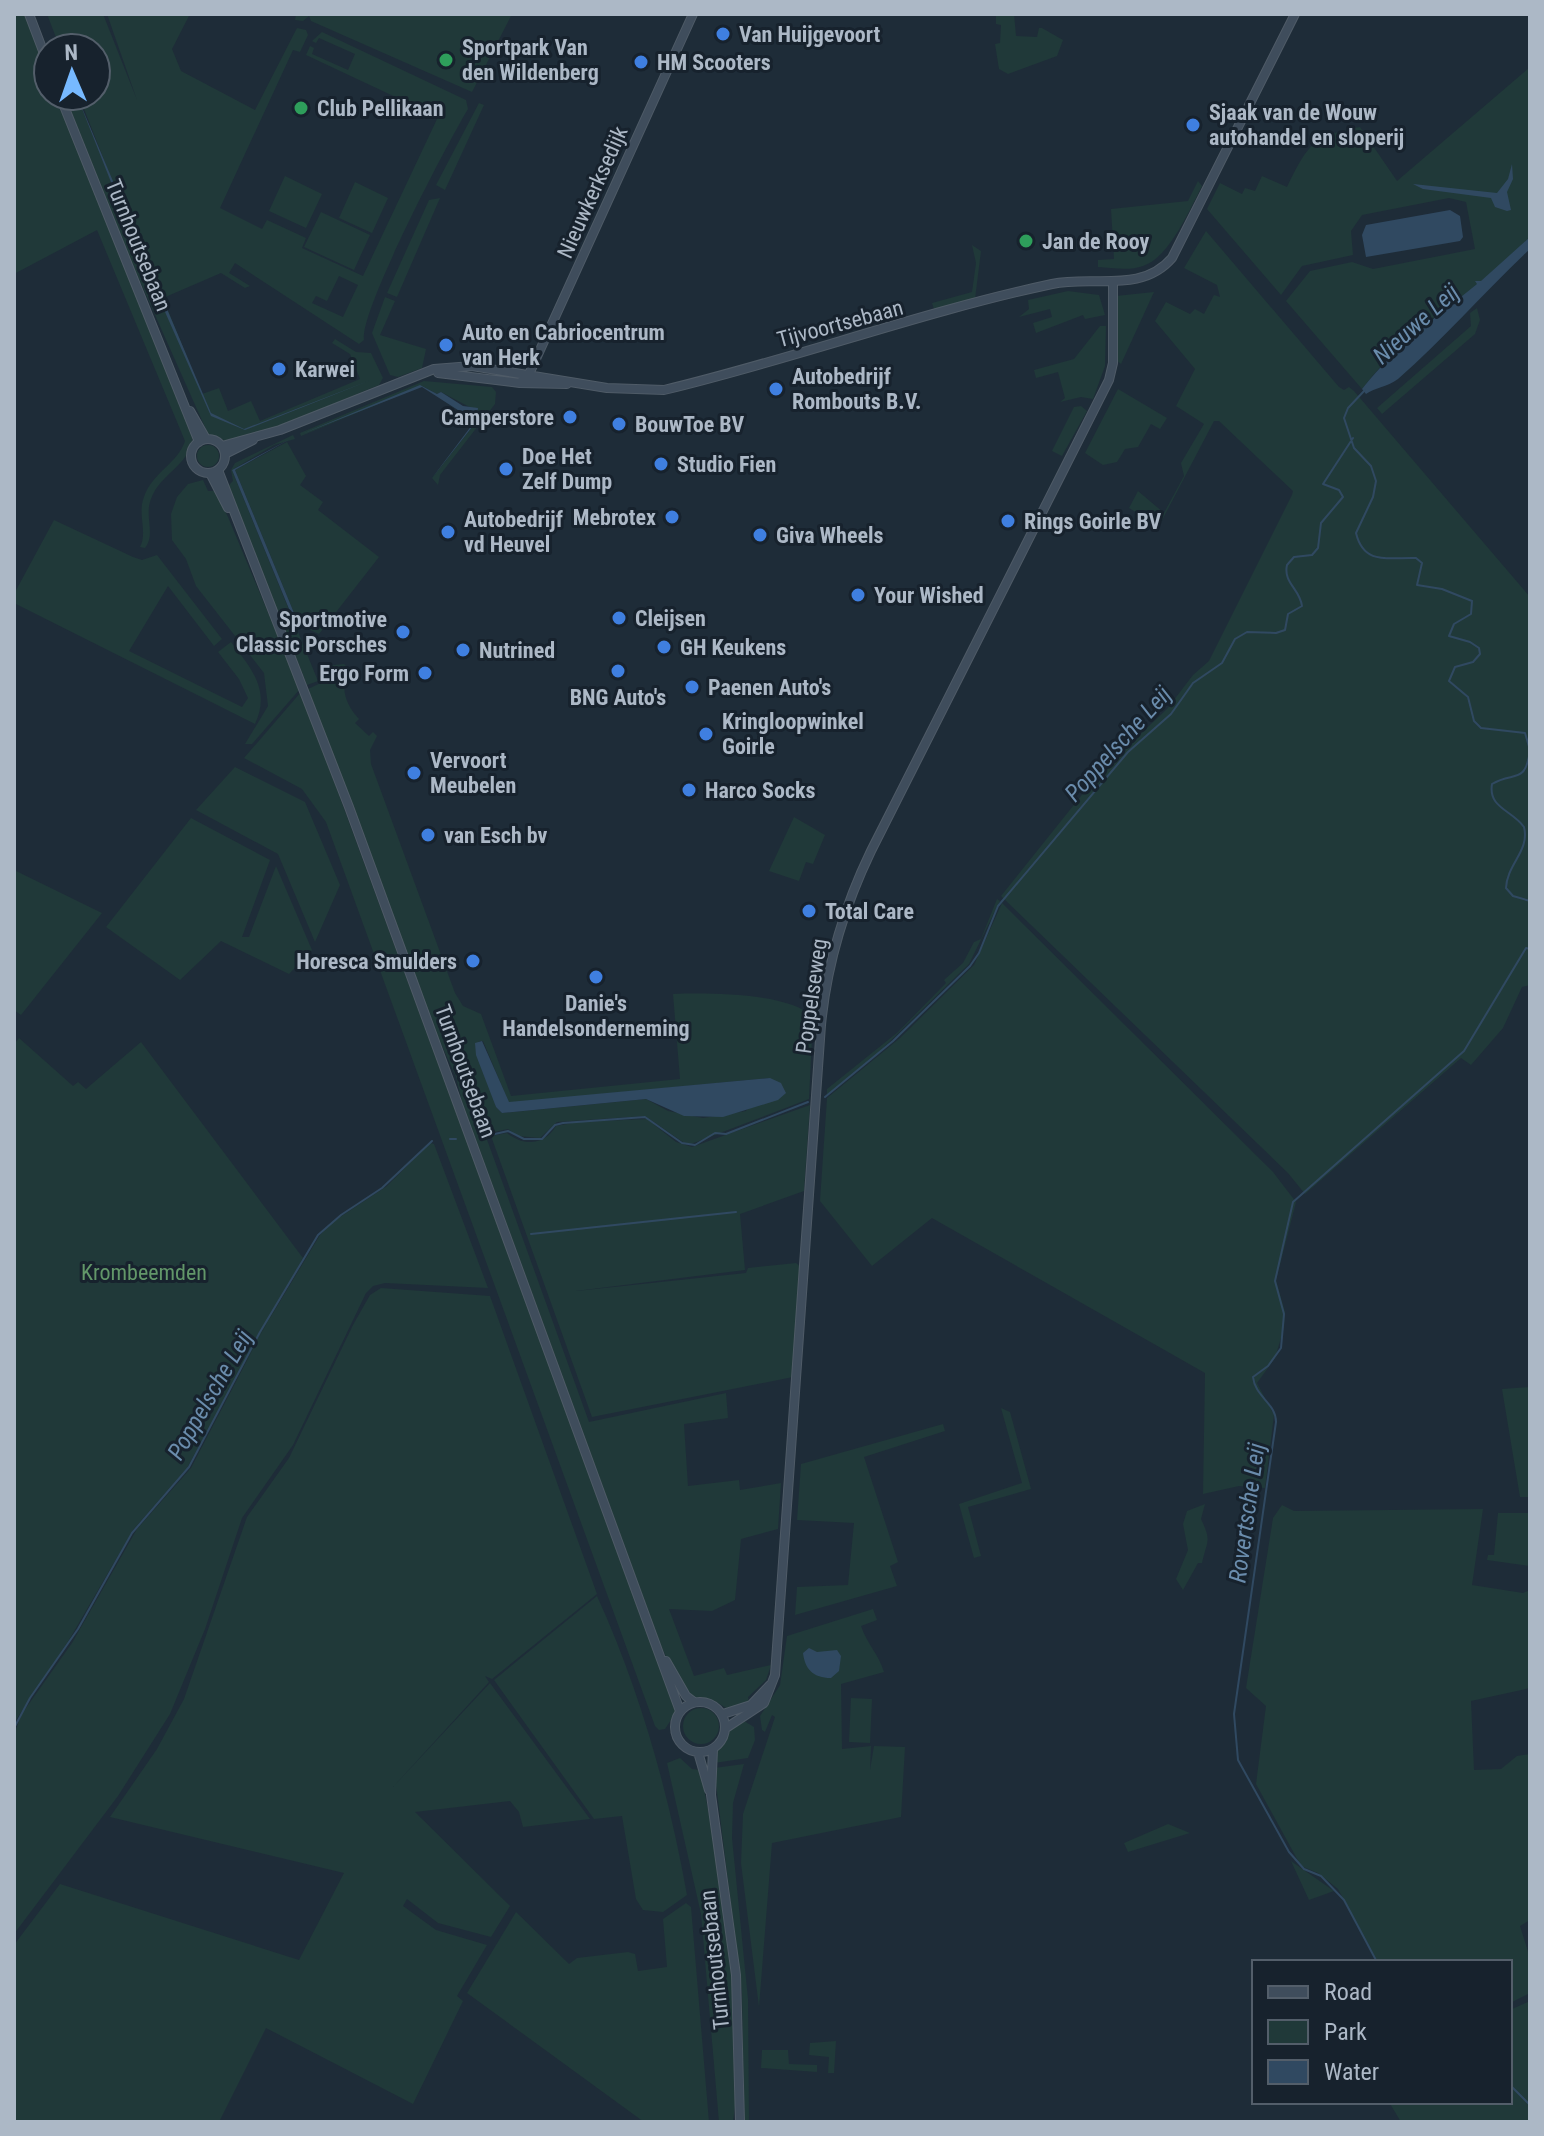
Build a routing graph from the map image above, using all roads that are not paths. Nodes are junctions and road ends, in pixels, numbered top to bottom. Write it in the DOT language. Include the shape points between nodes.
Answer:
graph roads {
  1 [pos="693,14"];
  2 [pos="1295,14"];
  3 [pos="67,112"];
  4 [pos="1113,281"];
  5 [pos="426,372"];
  6 [pos="527,375"];
  7 [pos="520,383"];
  8 [pos="576,384"];
  9 [pos="203,440"];
  10 [pos="224,450"];
  11 [pos="214,471"];
  12 [pos="654,1639"];
  13 [pos="773,1682"];
  14 [pos="694,1702"];
  15 [pos="680,1711"];
  16 [pos="723,1714"];
  17 [pos="726,1728"];
  18 [pos="713,1749"];
  19 [pos="698,1752"];
  20 [pos="711,1795"];
  21 [pos="740,2122"];
  1 -- 6 [label="street, Nieuwkerksedijk"];
  2 -- 4 [label="street, Tijvoortsebaan" via="1172,258 1152,275"];
  3 -- 9 [label="street, Turnhoutsebaan"];
  4 -- 8 [label="street, Tijvoortsebaan" via="1053,284 664,390"];
  4 -- 13 [label="street, Poppelseweg" via="1109,380 844,913 825,992"];
  5 -- 6 [label="street, Tijvoortsebaan" via="472,366"];
  5 -- 7 [label="street, Tijvoortsebaan"];
  5 -- 10 [label="street, Tijvoortsebaan"];
  6 -- 7 [label="street, Nieuwkerksedijk"];
  6 -- 8 [label="street, Tijvoortsebaan"];
  7 -- 8 [label="street, Tijvoortsebaan"];
  9 -- 10 [label="street"];
  9 -- 11 [label="street" via="192,450 192,461 199,470"];
  10 -- 11 [label="street"];
  11 -- 12 [label="street, Turnhoutsebaan" via="349,807"];
  12 -- 14 [label="street, Turnhoutsebaan" via="677,1683"];
  12 -- 15 [label="street, Turnhoutsebaan"];
  13 -- 16 [label="street" via="751,1705"];
  13 -- 17 [label="street" via="758,1709"];
  14 -- 15 [label="street"];
  14 -- 16 [label="street" via="710,1703"];
  15 -- 19 [label="street" via="677,1738"];
  16 -- 17 [label="street"];
  17 -- 18 [label="street"];
  18 -- 19 [label="street"];
  18 -- 20 [label="street, Turnhoutsebaan"];
  19 -- 20 [label="street, Turnhoutsebaan"];
  20 -- 21 [label="street, Turnhoutsebaan" via="736,1975"];
}
